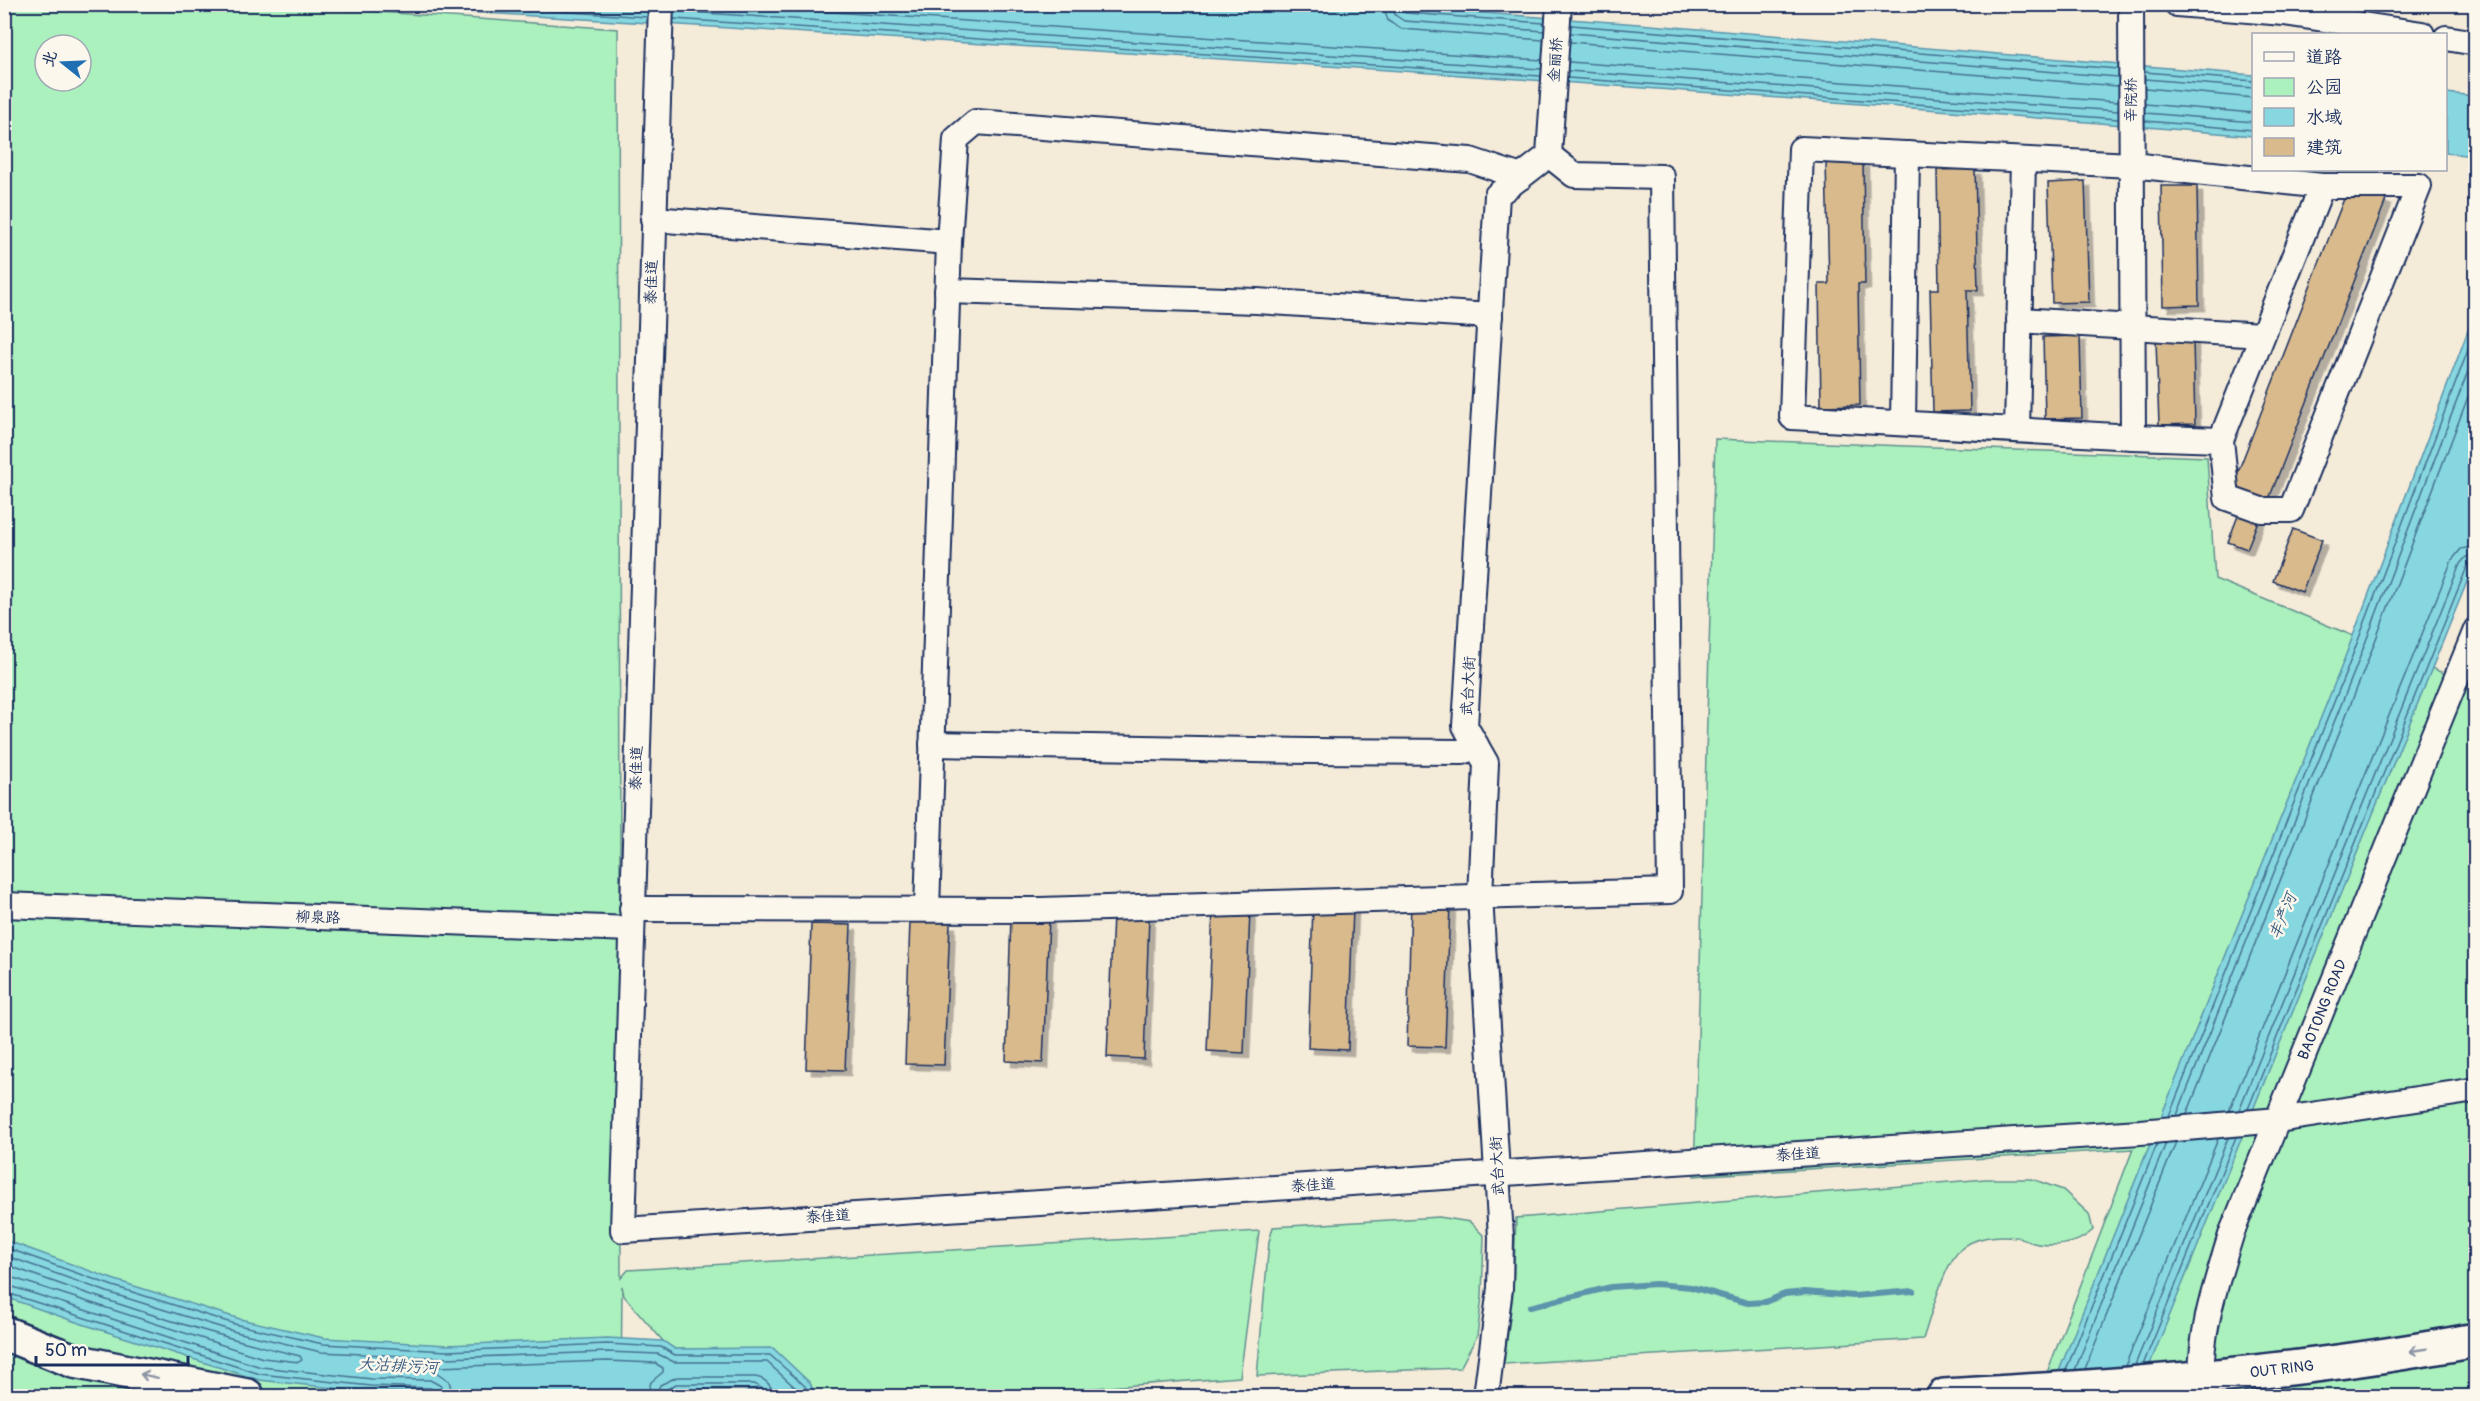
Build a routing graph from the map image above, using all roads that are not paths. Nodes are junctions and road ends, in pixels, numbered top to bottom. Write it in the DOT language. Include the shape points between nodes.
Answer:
graph roads {
  1 [pos="660,4"];
  2 [pos="2131,4"];
  3 [pos="2177,4"];
  4 [pos="1558,10"];
  5 [pos="2415,33"];
  6 [pos="2447,38"];
  7 [pos="2475,43"];
  8 [pos="1907,154"];
  9 [pos="2132,154"];
  10 [pos="1549,155"];
  11 [pos="2023,160"];
  12 [pos="1521,177"];
  13 [pos="2322,186"];
  14 [pos="653,219"];
  15 [pos="949,242"];
  16 [pos="947,291"];
  17 [pos="1490,316"];
  18 [pos="2019,320"];
  19 [pos="2133,329"];
  20 [pos="2262,335"];
  21 [pos="1903,423"];
  22 [pos="2017,430"];
  23 [pos="2133,437"];
  24 [pos="2221,440"];
  25 [pos="2475,630"];
  26 [pos="932,744"];
  27 [pos="1476,745"];
  28 [pos="1480,897"];
  29 [pos="4,905"];
  30 [pos="927,909"];
  31 [pos="632,919"];
  32 [pos="2475,1090"];
  33 [pos="2266,1122"];
  34 [pos="1498,1173"];
  35 [pos="4,1333"];
  36 [pos="2475,1340"];
  37 [pos="2201,1388"];
  38 [pos="247,1396"];
  39 [pos="1486,1396"];
  40 [pos="1944,1396"];
  1 -- 14 [label="street, 泰佳道"];
  2 -- 9 [label="street, 辛院桥"];
  3 -- 5 [label="street" via="2284,13"];
  4 -- 10 [label="street, 金丽桥"];
  6 -- 7 [label="street"];
  8 -- 11 [label="street"];
  8 -- 21 [label="street"];
  8 -- 21 [label="street" via="1801,149 1792,417"];
  9 -- 11 [label="street"];
  9 -- 13 [label="street"];
  9 -- 19 [label="street, 辛院桥"];
  10 -- 12 [label="street, 武台大街"];
  10 -- 28 [label="street, 柳泉路" via="1574,175 1662,177 1670,891"];
  11 -- 18 [label="street"];
  12 -- 15 [label="street" via="1470,160 976,122 956,139"];
  12 -- 17 [label="street, 武台大街" via="1497,195"];
  13 -- 20 [label="street"];
  13 -- 24 [label="street" via="2419,186 2291,510 2261,510 2227,498"];
  14 -- 15 [label="street"];
  14 -- 31 [label="street, 泰佳道"];
  15 -- 16 [label="street"];
  16 -- 17 [label="street" via="1257,301"];
  16 -- 26 [label="street"];
  17 -- 27 [label="street, 武台大街" via="1465,726"];
  18 -- 19 [label="street"];
  18 -- 22 [label="street"];
  19 -- 20 [label="street"];
  19 -- 23 [label="street, 辛院桥"];
  20 -- 24 [label="street"];
  21 -- 22 [label="street"];
  22 -- 23 [label="street"];
  23 -- 24 [label="street"];
  25 -- 33 [label="street, BAOTONG ROAD"];
  26 -- 27 [label="street" via="1439,752 1463,752"];
  26 -- 30 [label="street"];
  27 -- 28 [label="street, 武台大街" via="1486,763"];
  28 -- 30 [label="street, 柳泉路" via="1040,910"];
  28 -- 34 [label="street, 武台大街"];
  29 -- 31 [label="street, 柳泉路"];
  30 -- 31 [label="street, 柳泉路"];
  31 -- 34 [label="street, 泰佳道" via="623,1230"];
  32 -- 33 [label="street, 泰佳道"];
  33 -- 34 [label="street, 泰佳道"];
  33 -- 37 [label="street, BAOTONG ROAD" via="2205,1325"];
  34 -- 39 [label="street, 武台大街" via="1500,1288"];
  38 -- 35 [label="highway, one-way" via="74,1361"];
  36 -- 37 [label="highway, OUT RING, one-way"];
  37 -- 40 [label="highway, OUT RING" via="2157,1383"];
}
